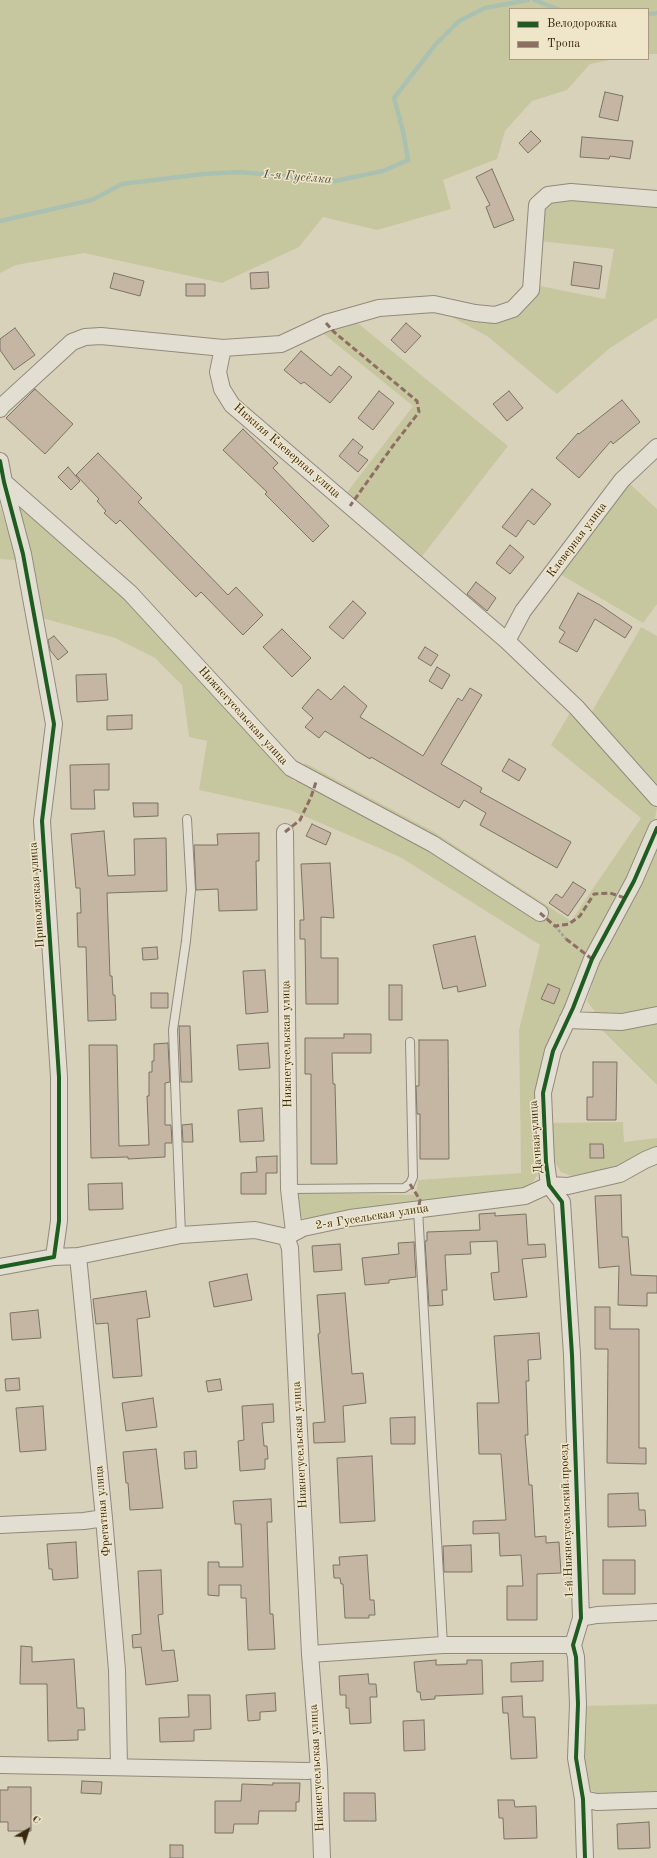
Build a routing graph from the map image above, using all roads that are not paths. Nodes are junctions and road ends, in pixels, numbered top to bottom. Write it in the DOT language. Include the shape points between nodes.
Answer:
graph roads {
  1 [pos="657,199"];
  2 [pos="223,348"];
  3 [pos="0,410"];
  4 [pos="657,447"];
  5 [pos="0,461"];
  6 [pos="2,480"];
  7 [pos="507,640"];
  8 [pos="657,798"];
  9 [pos="187,820"];
  10 [pos="657,828"];
  11 [pos="285,832"];
  12 [pos="540,913"];
  13 [pos="657,1015"];
  14 [pos="567,1020"];
  15 [pos="410,1042"];
  16 [pos="657,1155"];
  17 [pos="549,1185"];
  18 [pos="289,1189"];
  19 [pos="418,1210"];
  20 [pos="290,1234"];
  21 [pos="181,1235"];
  22 [pos="78,1256"];
  23 [pos="54,1257"];
  24 [pos="0,1267"];
  25 [pos="104,1518"];
  26 [pos="0,1525"];
  27 [pos="657,1612"];
  28 [pos="581,1618"];
  29 [pos="443,1645"];
  30 [pos="573,1645"];
  31 [pos="310,1654"];
  32 [pos="0,1765"];
  33 [pos="119,1766"];
  34 [pos="319,1769"];
  35 [pos="583,1799"];
  36 [pos="657,1800"];
  37 [pos="322,1858"];
  38 [pos="585,1858"];
  1 -- 2 [label="street" via="571,192 548,195 537,205 531,290 513,309 495,315 434,304 379,308 326,323 281,344"];
  2 -- 3 [label="street" via="101,336 85,337 72,342"];
  2 -- 7 [label="street, Нижняя Клеверная улица" via="218,372 222,389 232,405"];
  4 -- 7 [label="street, Клеверная улица" via="622,480 523,611"];
  5 -- 6 [label="street"];
  6 -- 12 [label="street, Нижнегусельская улица" via="130,593 291,768 433,844"];
  6 -- 23 [label="street, Приволжская улица" via="23,554 54,724 42,820 59,1077 59,1221"];
  7 -- 8 [label="street, Нижняя Клеверная улица" via="576,708"];
  9 -- 21 [label="lane" via="192,890 173,1030"];
  10 -- 14 [label="street, Дачная улица" via="634,881 592,959"];
  11 -- 18 [label="street, Нижнегусельская улица"];
  13 -- 14 [label="street" via="622,1022"];
  14 -- 17 [label="street, Дачная улица" via="553,1050 543,1093"];
  15 -- 18 [label="lane" via="413,1178 410,1184 404,1188"];
  16 -- 17 [label="street" via="620,1174 568,1186"];
  17 -- 19 [label="street, 2-я Гусельская улица" via="525,1196"];
  17 -- 28 [label="street, 1-й Нижнегусельский проезд" via="562,1202 572,1355"];
  18 -- 20 [label="street, Нижнегусельская улица"];
  19 -- 20 [label="street, 2-я Гусельская улица" via="350,1218 303,1228"];
  19 -- 29 [label="lane"];
  20 -- 21 [label="street" via="255,1230"];
  20 -- 31 [label="street, Нижнегусельская улица"];
  21 -- 22 [label="street"];
  22 -- 23 [label="street"];
  22 -- 25 [label="street, Фрегатная улица"];
  23 -- 24 [label="street"];
  25 -- 26 [label="street"];
  25 -- 33 [label="street, Фрегатная улица" via="117,1670"];
  27 -- 28 [label="street"];
  28 -- 30 [label="street, 1-й Нижнегусельский проезд"];
  29 -- 30 [label="street"];
  29 -- 31 [label="street"];
  30 -- 35 [label="street, 1-й Нижнегусельский проезд" via="578,1704 576,1758"];
  31 -- 34 [label="street, Нижнегусельская улица"];
  32 -- 33 [label="street"];
  33 -- 34 [label="street" via="300,1771"];
  34 -- 37 [label="street, Нижнегусельская улица"];
  35 -- 36 [label="street" via="597,1802"];
  35 -- 38 [label="street, 1-й Нижнегусельский проезд"];
}
